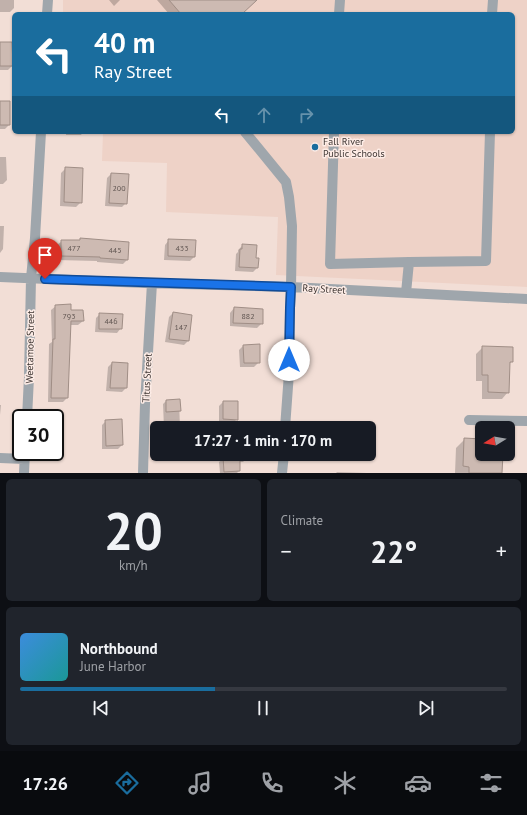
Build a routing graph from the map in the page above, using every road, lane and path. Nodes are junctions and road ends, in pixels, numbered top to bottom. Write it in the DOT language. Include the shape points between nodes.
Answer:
graph roads {
  1 [pos="48,0"];
  2 [pos="340,0"];
  3 [pos="493,0"];
  4 [pos="48,12"];
  5 [pos="339,12"];
  6 [pos="492,12"];
  7 [pos="41,134"];
  8 [pos="247,134"];
  9 [pos="334,134"];
  10 [pos="490,134"];
  11 [pos="408,262"];
  12 [pos="0,277"];
  13 [pos="31,278"];
  14 [pos="152,283"];
  15 [pos="291,287"];
  16 [pos="406,293"];
  17 [pos="527,299"];
  18 [pos="27,409"];
  19 [pos="469,420"];
  20 [pos="286,421"];
  21 [pos="527,421"];
  22 [pos="12,457"];
  23 [pos="0,458"];
  24 [pos="25,461"];
  25 [pos="283,461"];
  26 [pos="24,473"];
  27 [pos="144,473"];
  28 [pos="282,473"];
  1 -- 4 [label="street"];
  2 -- 5 [label="street"];
  3 -- 6 [label="street"];
  7 -- 13 [label="street, Weetamoe Street"];
  8 -- 15 [label="street" via="286,182 292,226"];
  9 -- 11 [label="street" via="330,264"];
  10 -- 11 [label="street" via="486,261"];
  11 -- 16 [label="street"];
  12 -- 13 [label="street, Ray Street"];
  13 -- 14 [label="street, Ray Street"];
  13 -- 18 [label="street, Weetamoe Street"];
  14 -- 15 [label="street, Ray Street"];
  14 -- 27 [label="street, Titus Street"];
  15 -- 16 [label="street, Ray Street"];
  15 -- 20 [label="street"];
  16 -- 17 [label="street, Ray Street"];
  19 -- 21 [label="street"];
  22 -- 23 [label="street"];
  24 -- 26 [label="street"];
  25 -- 28 [label="street"];
}
